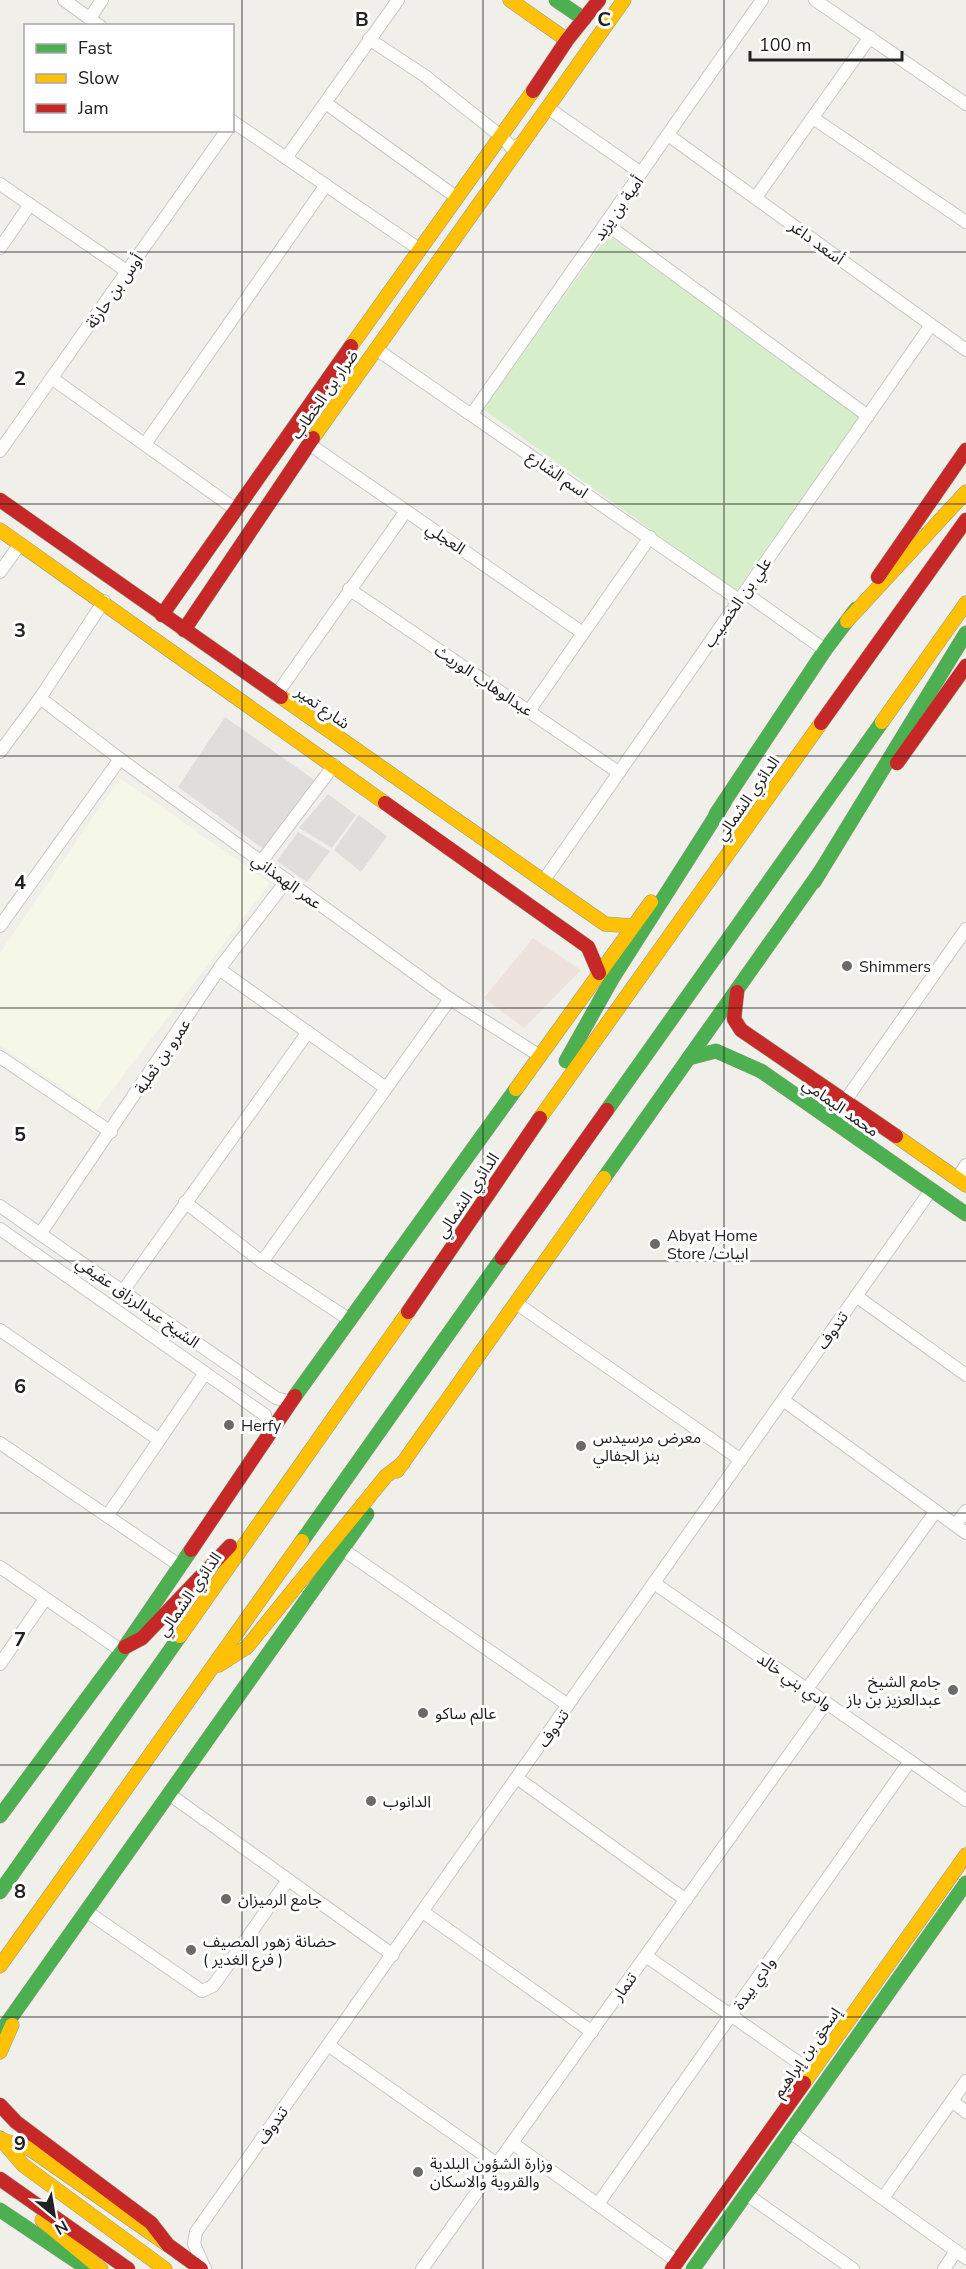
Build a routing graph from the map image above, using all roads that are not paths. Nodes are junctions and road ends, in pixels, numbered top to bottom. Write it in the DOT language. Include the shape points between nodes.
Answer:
graph roads {
  1 [pos="64,0"];
  2 [pos="102,0"];
  3 [pos="398,0"];
  4 [pos="510,0"];
  5 [pos="556,0"];
  6 [pos="618,0"];
  7 [pos="624,0"];
  8 [pos="762,0"];
  9 [pos="816,0"];
  10 [pos="598,2"];
  11 [pos="568,8"];
  12 [pos="612,16"];
  13 [pos="90,18"];
  14 [pos="584,19"];
  15 [pos="98,24"];
  16 [pos="553,30"];
  17 [pos="870,37"];
  18 [pos="369,39"];
  19 [pos="567,40"];
  20 [pos="327,104"];
  21 [pos="966,104"];
  22 [pos="549,108"];
  23 [pos="813,118"];
  24 [pos="234,126"];
  25 [pos="225,132"];
  26 [pos="668,135"];
  27 [pos="502,137"];
  28 [pos="524,142"];
  29 [pos="286,159"];
  30 [pos="476,170"];
  31 [pos="641,173"];
  32 [pos="497,182"];
  33 [pos="0,184"];
  34 [pos="326,185"];
  35 [pos="456,197"];
  36 [pos="756,197"];
  37 [pos="29,206"];
  38 [pos="966,222"];
  39 [pos="606,224"];
  40 [pos="0,248"];
  41 [pos="419,249"];
  42 [pos="128,272"];
  43 [pos="931,325"];
  44 [pos="376,349"];
  45 [pos="966,350"];
  46 [pos="53,379"];
  47 [pos="472,414"];
  48 [pos="868,416"];
  49 [pos="145,444"];
  50 [pos="309,444"];
  51 [pos="966,450"];
  52 [pos="0,451"];
  53 [pos="966,492"];
  54 [pos="0,500"];
  55 [pos="235,509"];
  56 [pos="406,511"];
  57 [pos="966,520"];
  58 [pos="0,530"];
  59 [pos="650,537"];
  60 [pos="20,544"];
  61 [pos="0,572"];
  62 [pos="349,589"];
  63 [pos="175,596"];
  64 [pos="742,596"];
  65 [pos="104,601"];
  66 [pos="966,603"];
  67 [pos="196,610"];
  68 [pos="162,615"];
  69 [pos="848,621"];
  70 [pos="184,630"];
  71 [pos="583,633"];
  72 [pos="966,633"];
  73 [pos="212,650"];
  74 [pos="825,650"];
  75 [pos="228,661"];
  76 [pos="966,666"];
  77 [pos="198,669"];
  78 [pos="214,680"];
  79 [pos="961,682"];
  80 [pos="276,695"];
  81 [pos="40,698"];
  82 [pos="529,711"];
  83 [pos="0,752"];
  84 [pos="120,759"];
  85 [pos="334,765"];
  86 [pos="618,772"];
  87 [pos="724,803"];
  88 [pos="261,862"];
  89 [pos="287,880"];
  90 [pos="544,880"];
  91 [pos="814,882"];
  92 [pos="605,924"];
  93 [pos="0,926"];
  94 [pos="633,926"];
  95 [pos="966,929"];
  96 [pos="588,947"];
  97 [pos="219,969"];
  98 [pos="599,973"];
  99 [pos="737,989"];
  100 [pos="450,999"];
  101 [pos="308,1032"];
  102 [pos="775,1052"];
  103 [pos="540,1056"];
  104 [pos="0,1057"];
  105 [pos="689,1058"];
  106 [pos="761,1071"];
  107 [pos="386,1088"];
  108 [pos="845,1101"];
  109 [pos="532,1129"];
  110 [pos="111,1132"];
  111 [pos="966,1165"];
  112 [pos="961,1182"];
  113 [pos="931,1190"];
  114 [pos="185,1202"];
  115 [pos="0,1206"];
  116 [pos="966,1215"];
  117 [pos="2,1234"];
  118 [pos="40,1234"];
  119 [pos="262,1262"];
  120 [pos="123,1291"];
  121 [pos="856,1296"];
  122 [pos="516,1303"];
  123 [pos="350,1320"];
  124 [pos="0,1330"];
  125 [pos="205,1373"];
  126 [pos="966,1375"];
  127 [pos="276,1398"];
  128 [pos="783,1400"];
  129 [pos="291,1402"];
  130 [pos="265,1415"];
  131 [pos="270,1433"];
  132 [pos="158,1439"];
  133 [pos="5,1446"];
  134 [pos="0,1459"];
  135 [pos="741,1460"];
  136 [pos="403,1463"];
  137 [pos="267,1511"];
  138 [pos="936,1511"];
  139 [pos="966,1511"];
  140 [pos="108,1515"];
  141 [pos="961,1529"];
  142 [pos="342,1549"];
  143 [pos="179,1565"];
  144 [pos="0,1567"];
  145 [pos="654,1583"];
  146 [pos="45,1599"];
  147 [pos="123,1649"];
  148 [pos="0,1664"];
  149 [pos="208,1672"];
  150 [pos="807,1689"];
  151 [pos="826,1703"];
  152 [pos="568,1705"];
  153 [pos="910,1761"];
  154 [pos="518,1778"];
  155 [pos="169,1794"];
  156 [pos="966,1800"];
  157 [pos="0,1816"];
  158 [pos="966,1855"];
  159 [pos="288,1880"];
  160 [pos="966,1883"];
  161 [pos="0,1892"];
  162 [pos="686,1900"];
  163 [pos="86,1911"];
  164 [pos="423,1912"];
  165 [pos="921,1918"];
  166 [pos="935,1927"];
  167 [pos="393,1955"];
  168 [pos="646,1956"];
  169 [pos="0,1966"];
  170 [pos="25,1998"];
  171 [pos="731,2016"];
  172 [pos="592,2032"];
  173 [pos="0,2033"];
  174 [pos="328,2045"];
  175 [pos="0,2052"];
  176 [pos="812,2072"];
  177 [pos="966,2081"];
  178 [pos="952,2101"];
  179 [pos="0,2105"];
  180 [pos="966,2112"];
  181 [pos="790,2132"];
  182 [pos="2,2139"];
  183 [pos="512,2143"];
  184 [pos="497,2164"];
  185 [pos="0,2181"];
  186 [pos="746,2194"];
  187 [pos="883,2198"];
  188 [pos="598,2204"];
  189 [pos="0,2210"];
  190 [pos="168,2245"];
  191 [pos="961,2254"];
  192 [pos="675,2265"];
  193 [pos="88,2269"];
  194 [pos="101,2269"];
  195 [pos="128,2269"];
  196 [pos="165,2269"];
  197 [pos="203,2269"];
  198 [pos="422,2269"];
  199 [pos="693,2269"];
  200 [pos="853,2269"];
  201 [pos="944,2269"];
  1 -- 13 [label="street"];
  2 -- 13 [label="street"];
  3 -- 18 [label="street"];
  4 -- 16 [label="main road"];
  5 -- 11 [label="main road"];
  6 -- 12 [label="street, ضرار بن الخطاب"];
  7 -- 12 [label="main road, ضرار بن الخطاب"];
  8 -- 26 [label="street, أمية بن يزيد"];
  9 -- 17 [label="street"];
  10 -- 14 [label="main road, ضرار بن الخطاب"];
  11 -- 14 [label="main road"];
  11 -- 16 [label="main road" via="567,24"];
  12 -- 22 [label="main road, ضرار بن الخطاب"];
  13 -- 15 [label="street"];
  14 -- 19 [label="main road, ضرار بن الخطاب"];
  16 -- 19 [label="main road"];
  17 -- 21 [label="street"];
  17 -- 23 [label="street"];
  18 -- 20 [label="street"];
  18 -- 27 [label="street"];
  19 -- 27 [label="main road, ضرار بن الخطاب"];
  20 -- 29 [label="street"];
  20 -- 35 [label="street"];
  22 -- 28 [label="main road, ضرار بن الخطاب"];
  22 -- 31 [label="street"];
  23 -- 36 [label="street"];
  23 -- 38 [label="street"];
  24 -- 29 [label="street"];
  25 -- 42 [label="street, أوس بن حارثة"];
  26 -- 31 [label="street, أمية بن يزيد"];
  26 -- 36 [label="street, أسعد داغر"];
  27 -- 28 [label="street" via="512,148"];
  27 -- 30 [label="main road, ضرار بن الخطاب"];
  28 -- 32 [label="main road, ضرار بن الخطاب"];
  29 -- 34 [label="street"];
  30 -- 32 [label="street, ضرار بن الخطاب" via="495,153 503,158"];
  30 -- 35 [label="main road, ضرار بن الخطاب"];
  31 -- 39 [label="street, أمية بن يزيد"];
  32 -- 44 [label="main road, ضرار بن الخطاب"];
  33 -- 37 [label="street"];
  34 -- 41 [label="street"];
  34 -- 49 [label="street"];
  35 -- 41 [label="main road, ضرار بن الخطاب"];
  36 -- 43 [label="street, أسعد داغر"];
  37 -- 40 [label="street"];
  37 -- 42 [label="street"];
  39 -- 47 [label="street, أمية بن يزيد"];
  39 -- 48 [label="street"];
  41 -- 55 [label="main road, ضرار بن الخطاب"];
  42 -- 46 [label="street, أوس بن حارثة"];
  43 -- 45 [label="street, أسعد داغر"];
  43 -- 48 [label="street, علي بن الخصيب"];
  44 -- 47 [label="street, اسم الشارع"];
  44 -- 50 [label="main road, ضرار بن الخطاب"];
  46 -- 49 [label="street"];
  46 -- 52 [label="street, أوس بن حارثة"];
  47 -- 59 [label="street, اسم الشارع"];
  48 -- 64 [label="street, علي بن الخصيب"];
  49 -- 55 [label="street"];
  50 -- 56 [label="street, العجلي"];
  50 -- 67 [label="main road, ضرار بن الخطاب"];
  51 -- 69 [label="main road, الدائري الشمالي"];
  53 -- 69 [label="main road"];
  54 -- 68 [label="main road, شارع تمير"];
  55 -- 63 [label="main road, ضرار بن الخطاب"];
  56 -- 62 [label="street"];
  56 -- 71 [label="street, العجلي"];
  57 -- 109 [label="main road, الدائري الشمالي"];
  58 -- 60 [label="main road"];
  59 -- 64 [label="street, اسم الشارع"];
  59 -- 71 [label="street"];
  60 -- 61 [label="street"];
  60 -- 65 [label="main road"];
  62 -- 80 [label="street"];
  62 -- 82 [label="street, عبدالوهاب الوريث"];
  63 -- 67 [label="main road" via="180,613"];
  63 -- 68 [label="main road, ضرار بن الخطاب"];
  64 -- 74 [label="street, اسم الشارع"];
  64 -- 86 [label="street, علي بن الخصيب"];
  65 -- 77 [label="main road"];
  65 -- 81 [label="street"];
  66 -- 149 [label="main road"];
  67 -- 70 [label="main road, ضرار بن الخطاب"];
  68 -- 70 [label="main road, شارع تمير"];
  69 -- 74 [label="main road, الدائري الشمالي"];
  70 -- 73 [label="main road, شارع تمير"];
  71 -- 82 [label="street"];
  72 -- 91 [label="main road"];
  73 -- 75 [label="main road, شارع تمير"];
  73 -- 77 [label="main road"];
  74 -- 87 [label="main road, الدائري الشمالي"];
  75 -- 78 [label="main road"];
  75 -- 80 [label="main road, شارع تمير"];
  76 -- 79 [label="main road"];
  77 -- 78 [label="main road"];
  78 -- 85 [label="main road"];
  79 -- 91 [label="main road"];
  80 -- 90 [label="main road, شارع تمير"];
  81 -- 83 [label="street"];
  81 -- 84 [label="street, عمر الهمذاني"];
  82 -- 86 [label="street, عبدالوهاب الوريث"];
  84 -- 88 [label="street, عمر الهمذاني"];
  84 -- 93 [label="street"];
  85 -- 88 [label="street"];
  85 -- 96 [label="main road"];
  86 -- 90 [label="street, علي بن الخصيب"];
  87 -- 94 [label="main road, الدائري الشمالي"];
  87 -- 109 [label="main road" via="612,979"];
  88 -- 89 [label="street, عمر الهمذاني"];
  89 -- 97 [label="street, عمرو بن ثعلبة"];
  89 -- 100 [label="street, عمر الهمذاني"];
  90 -- 92 [label="main road, شارع تمير"];
  91 -- 99 [label="main road"];
  92 -- 94 [label="main road"];
  92 -- 96 [label="main road"];
  94 -- 98 [label="main road, الدائري الشمالي"];
  95 -- 108 [label="street"];
  96 -- 98 [label="main road"];
  97 -- 101 [label="street"];
  97 -- 110 [label="street, عمرو بن ثعلبة"];
  98 -- 103 [label="main road, الدائري الشمالي"];
  99 -- 102 [label="main road, محمد اليمامي" via="734,1019 741,1030"];
  99 -- 105 [label="main road"];
  100 -- 103 [label="street, عمر الهمذاني"];
  100 -- 107 [label="street"];
  101 -- 107 [label="street"];
  101 -- 114 [label="street"];
  102 -- 106 [label="main road" via="755,1060"];
  102 -- 108 [label="main road, محمد اليمامي"];
  103 -- 123 [label="main road, الدائري الشمالي"];
  104 -- 110 [label="street"];
  105 -- 106 [label="main road, محمد اليمامي" via="716,1051"];
  105 -- 122 [label="main road"];
  106 -- 113 [label="main road, محمد اليمامي"];
  107 -- 119 [label="street"];
  108 -- 112 [label="main road, محمد اليمامي"];
  109 -- 137 [label="main road, الدائري الشمالي"];
  110 -- 118 [label="street, عمرو بن ثعلبة"];
  111 -- 112 [label="street"];
  113 -- 116 [label="main road, محمد اليمامي"];
  113 -- 121 [label="street, تندوف"];
  114 -- 119 [label="street"];
  114 -- 120 [label="street"];
  115 -- 118 [label="street, الشيخ عبدالرزاق عفيفي"];
  117 -- 125 [label="street, الشيخ عبدالرزاق عفيفي"];
  118 -- 120 [label="street, الشيخ عبدالرزاق عفيفي"];
  119 -- 123 [label="street"];
  120 -- 127 [label="street, الشيخ عبدالرزاق عفيفي"];
  121 -- 126 [label="street"];
  121 -- 128 [label="street, تندوف"];
  122 -- 135 [label="street"];
  122 -- 136 [label="main road"];
  123 -- 129 [label="main road, الدائري الشمالي"];
  124 -- 132 [label="street"];
  125 -- 130 [label="street, الشيخ عبدالرزاق عفيفي"];
  125 -- 132 [label="street"];
  127 -- 129 [label="street, الشيخ عبدالرزاق عفيفي"];
  127 -- 130 [label="street"];
  128 -- 135 [label="street, تندوف"];
  128 -- 138 [label="street"];
  129 -- 131 [label="main road, الدائري الشمالي"];
  130 -- 131 [label="street"];
  131 -- 143 [label="main road, الدائري الشمالي"];
  132 -- 140 [label="street"];
  133 -- 134 [label="street"];
  133 -- 140 [label="street"];
  135 -- 145 [label="street, تندوف"];
  136 -- 142 [label="main road"];
  136 -- 149 [label="main road" via="386,1476 247,1647"];
  137 -- 147 [label="main road" via="142,1638"];
  137 -- 161 [label="main road, الدائري الشمالي"];
  138 -- 141 [label="street"];
  138 -- 150 [label="street"];
  139 -- 141 [label="street"];
  140 -- 143 [label="street"];
  142 -- 152 [label="street"];
  142 -- 155 [label="main road"];
  143 -- 147 [label="main road, الدائري الشمالي"];
  144 -- 146 [label="street"];
  145 -- 150 [label="street, وادي بني خالد"];
  145 -- 152 [label="street, تندوف"];
  146 -- 147 [label="street"];
  146 -- 148 [label="street"];
  147 -- 157 [label="main road, الدائري الشمالي"];
  149 -- 169 [label="main road"];
  150 -- 151 [label="street, وادي بني خالد"];
  151 -- 153 [label="street, وادي بني خالد"];
  151 -- 162 [label="street, تنمار"];
  152 -- 154 [label="street, تندوف"];
  153 -- 156 [label="street, وادي بني خالد"];
  153 -- 171 [label="street, وادي بيدة"];
  154 -- 162 [label="street"];
  154 -- 164 [label="street, تندوف"];
  155 -- 159 [label="street"];
  155 -- 163 [label="main road"];
  158 -- 165 [label="main road, إسحق بن إبراهيم"];
  159 -- 163 [label="street" via="213,1986 202,1991"];
  159 -- 167 [label="street"];
  160 -- 166 [label="main road, إسحق بن إبراهيم"];
  162 -- 168 [label="street, تنمار"];
  163 -- 170 [label="main road"];
  164 -- 167 [label="street, تندوف"];
  164 -- 172 [label="street"];
  165 -- 166 [label="main road"];
  165 -- 176 [label="main road, إسحق بن إبراهيم"];
  166 -- 181 [label="main road, إسحق بن إبراهيم"];
  167 -- 174 [label="street, تندوف"];
  168 -- 171 [label="street"];
  168 -- 172 [label="street, تنمار"];
  170 -- 173 [label="main road"];
  170 -- 175 [label="main road"];
  171 -- 176 [label="street"];
  171 -- 188 [label="street, وادي بيدة"];
  172 -- 183 [label="street, تنمار"];
  174 -- 184 [label="street"];
  174 -- 197 [label="street, تندوف" via="196,2232 194,2244"];
  176 -- 192 [label="main road, إسحق بن إبراهيم"];
  177 -- 178 [label="street"];
  178 -- 180 [label="street"];
  178 -- 187 [label="street"];
  179 -- 190 [label="main road" via="16,2122 151,2223"];
  181 -- 186 [label="main road, إسحق بن إبراهيم"];
  181 -- 187 [label="street"];
  182 -- 190 [label="main road" via="30,2149"];
  182 -- 196 [label="main road" via="23,2164"];
  183 -- 184 [label="street, تنمار"];
  183 -- 188 [label="street"];
  184 -- 198 [label="street, تنمار"];
  185 -- 194 [label="main road"];
  185 -- 195 [label="main road"];
  186 -- 199 [label="main road, إسحق بن إبراهيم"];
  186 -- 200 [label="street"];
  187 -- 191 [label="street"];
  188 -- 192 [label="street"];
  189 -- 193 [label="main road"];
  190 -- 197 [label="main road"];
  191 -- 201 [label="street"];
}
